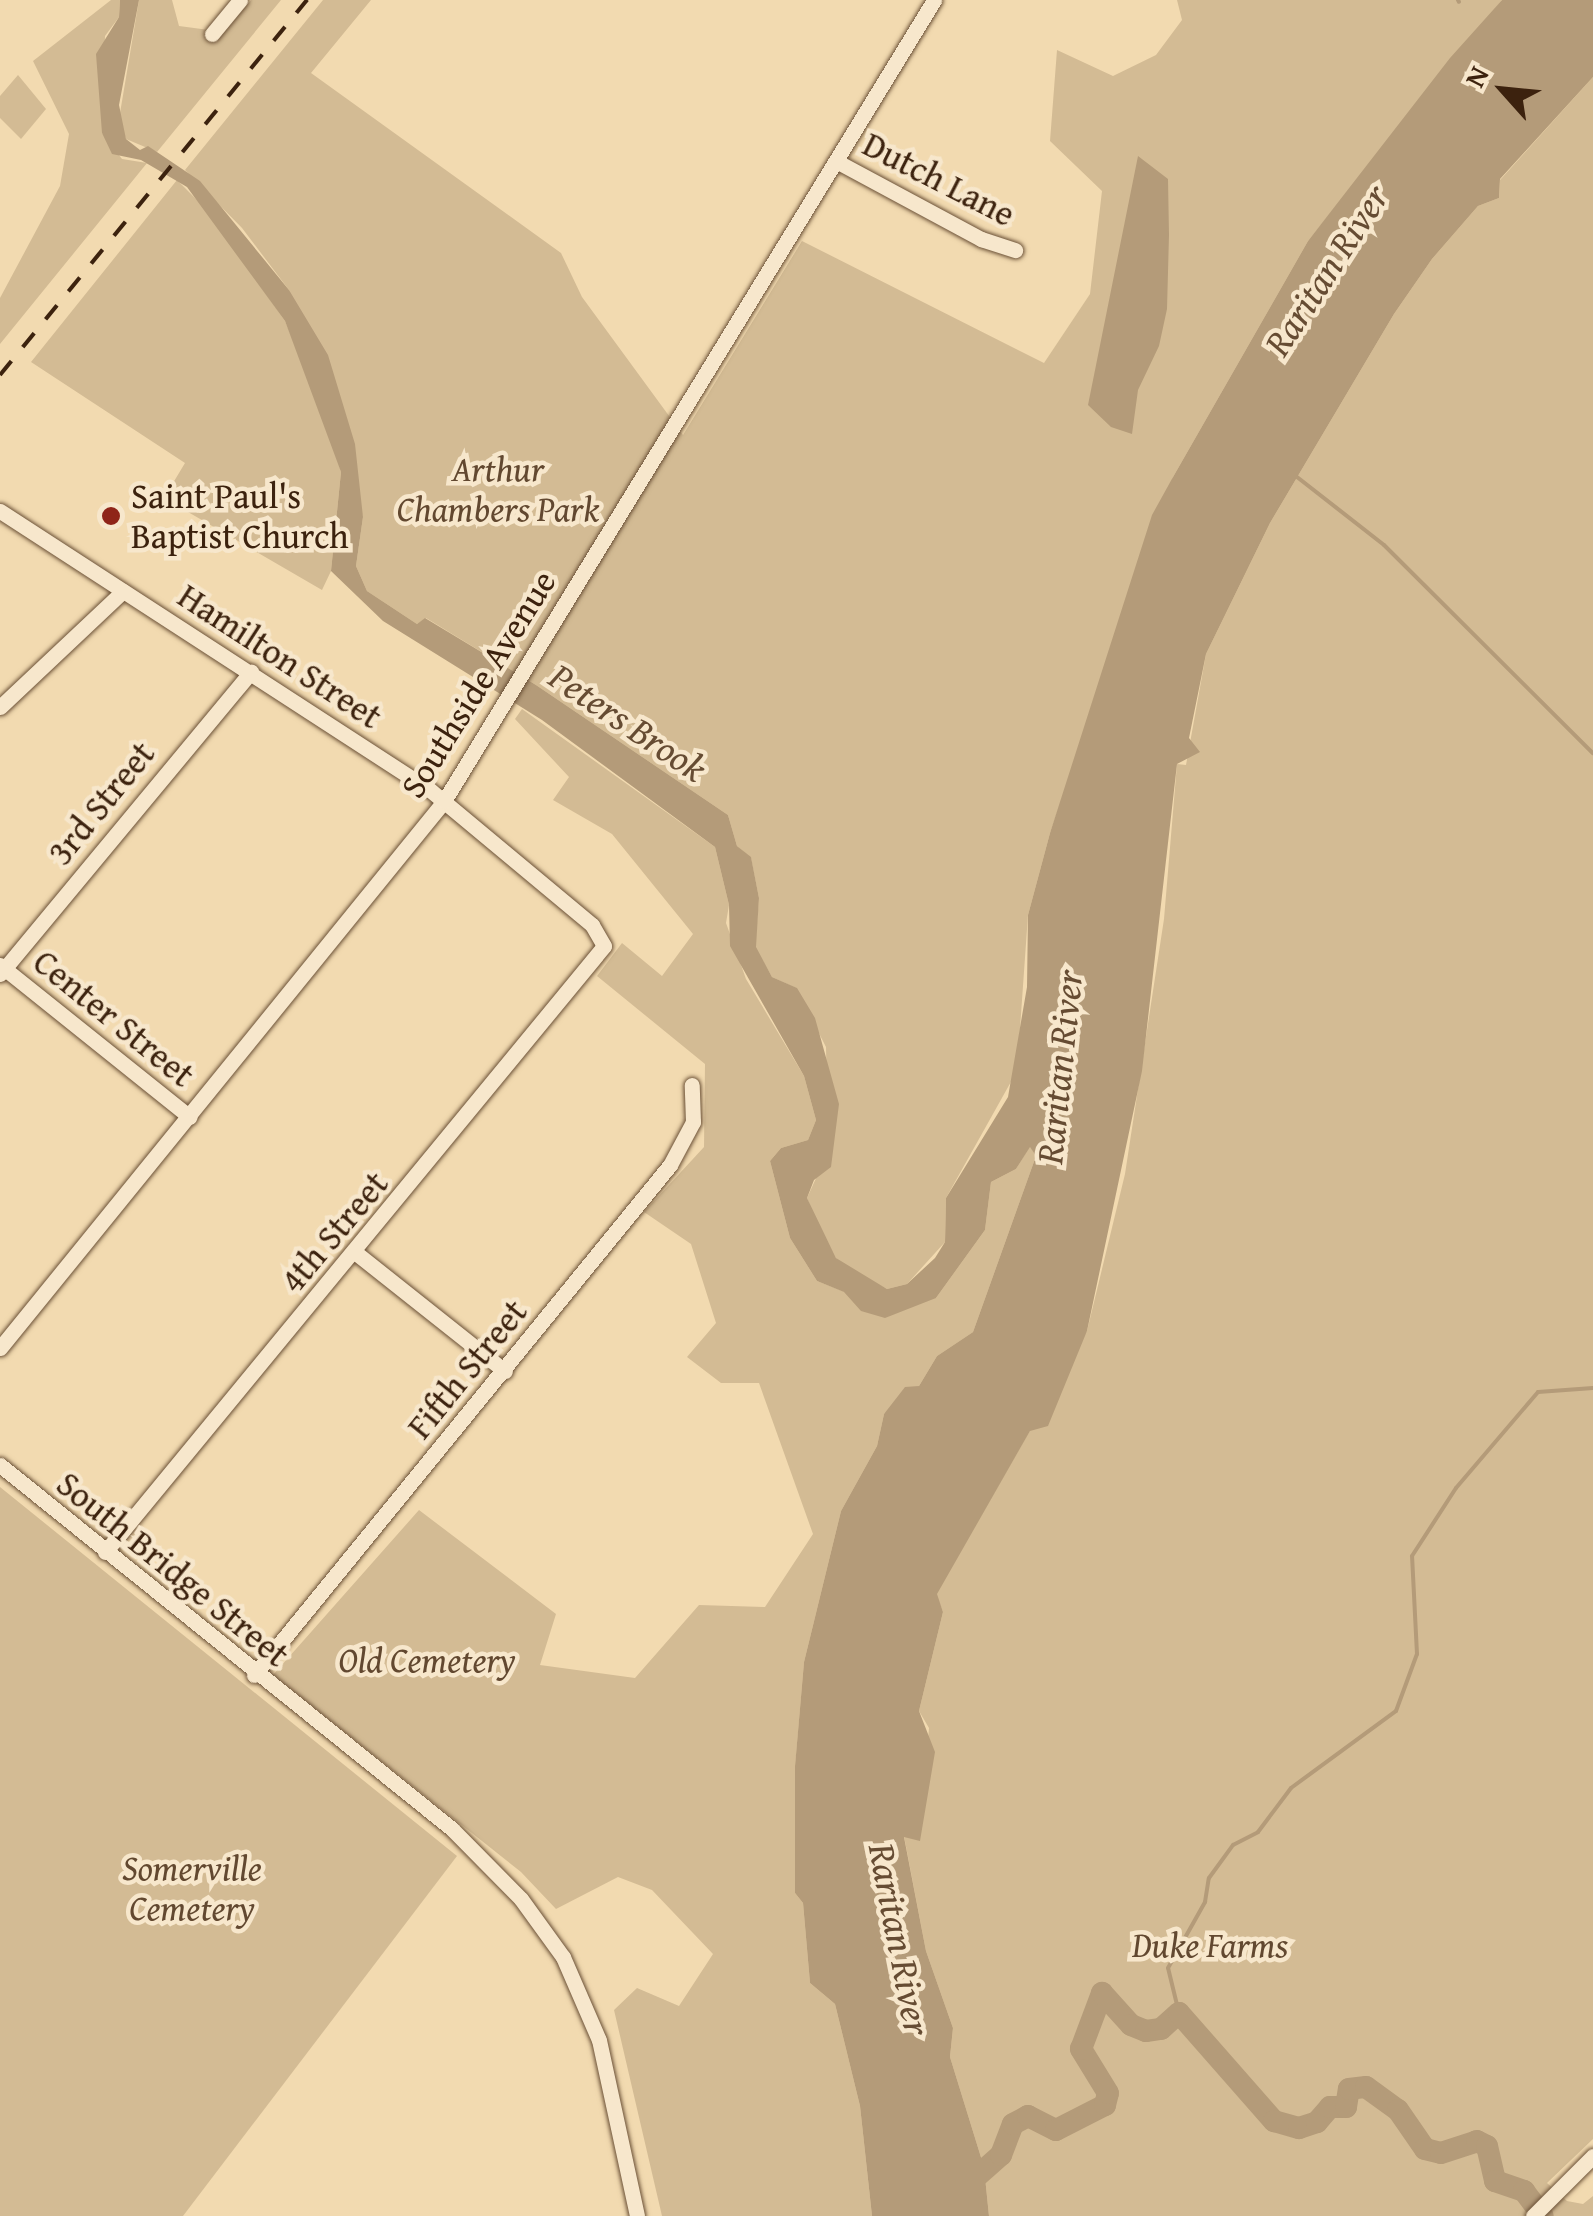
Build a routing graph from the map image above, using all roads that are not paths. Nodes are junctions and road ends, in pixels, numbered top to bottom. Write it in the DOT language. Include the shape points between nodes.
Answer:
graph roads {
  1 [pos="240,0"];
  2 [pos="934,0"];
  3 [pos="212,34"];
  4 [pos="836,161"];
  5 [pos="1015,250"];
  6 [pos="0,511"];
  7 [pos="123,591"];
  8 [pos="251,672"];
  9 [pos="0,707"];
  10 [pos="444,801"];
  11 [pos="604,946"];
  12 [pos="2,969"];
  13 [pos="692,1085"];
  14 [pos="190,1117"];
  15 [pos="356,1254"];
  16 [pos="0,1348"];
  17 [pos="505,1371"];
  18 [pos="0,1465"];
  19 [pos="105,1552"];
  20 [pos="254,1675"];
  21 [pos="1593,2156"];
  22 [pos="635,2194"];
  23 [pos="1538,2210"];
  24 [pos="637,2216"];
  25 [pos="645,2216"];
  1 -- 3 [label="street"];
  2 -- 4 [label="street, Southside Avenue"];
  4 -- 5 [label="street, Dutch Lane" via="981,240"];
  4 -- 10 [label="street, Southside Avenue"];
  6 -- 7 [label="street, Hamilton Street"];
  7 -- 8 [label="street, Hamilton Street"];
  7 -- 9 [label="street"];
  8 -- 10 [label="street, Hamilton Street"];
  8 -- 12 [label="street, 3rd Street"];
  10 -- 11 [label="street, Hamilton Street" via="592,926"];
  10 -- 14 [label="street, Southside Avenue"];
  11 -- 15 [label="street, 4th Street"];
  12 -- 14 [label="street, Center Street"];
  13 -- 17 [label="street, Fifth Street" via="693,1122 670,1164"];
  14 -- 16 [label="street, Southside Avenue"];
  15 -- 17 [label="street"];
  15 -- 19 [label="street, 4th Street"];
  17 -- 20 [label="street, Fifth Street"];
  18 -- 19 [label="street, South Bridge Street"];
  19 -- 20 [label="street, South Bridge Street"];
  20 -- 22 [label="street, South Bridge Street" via="452,1829 540,1922 572,1974 599,2040"];
  21 -- 23 [label="street"];
  22 -- 24 [label="street, South Bridge Street"];
  22 -- 25 [label="street, South Bridge Street"];
}
